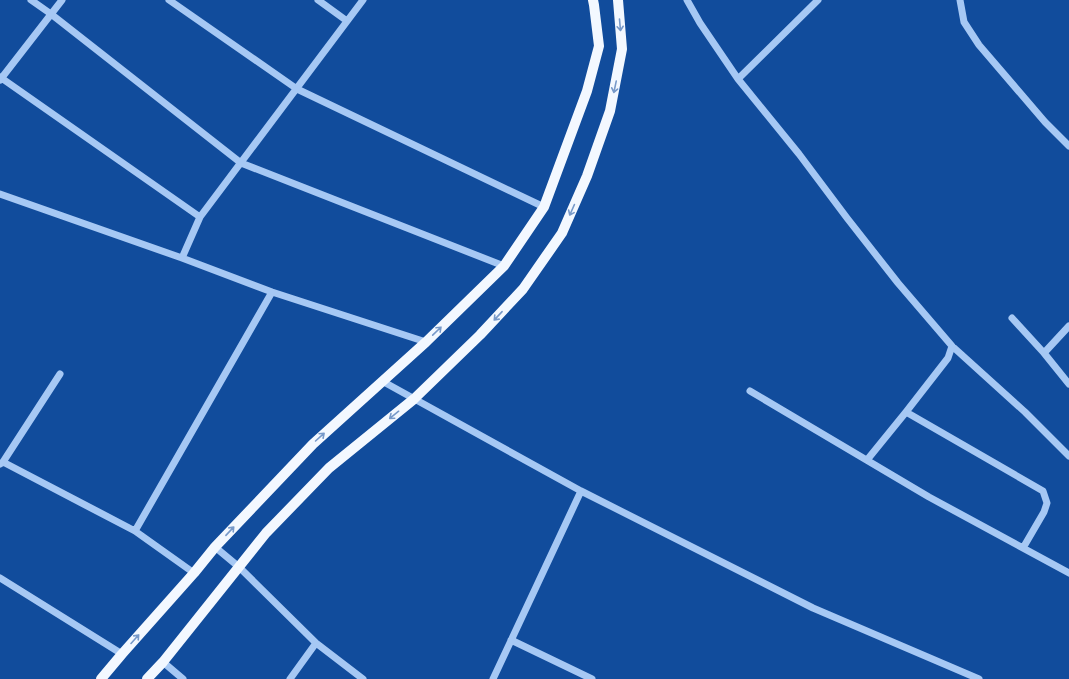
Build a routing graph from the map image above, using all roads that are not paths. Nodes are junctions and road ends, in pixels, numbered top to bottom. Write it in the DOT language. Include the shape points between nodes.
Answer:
graph roads {
  1 [pos="31,0"];
  2 [pos="62,0"];
  3 [pos="169,0"];
  4 [pos="318,0"];
  5 [pos="362,0"];
  6 [pos="618,0"];
  7 [pos="687,0"];
  8 [pos="818,0"];
  9 [pos="960,0"];
  10 [pos="596,2"];
  11 [pos="51,14"];
  12 [pos="347,21"];
  13 [pos="0,79"];
  14 [pos="738,79"];
  15 [pos="297,89"];
  16 [pos="1069,146"];
  17 [pos="241,163"];
  18 [pos="0,194"];
  19 [pos="544,207"];
  20 [pos="200,217"];
  21 [pos="182,258"];
  22 [pos="504,266"];
  23 [pos="272,292"];
  24 [pos="1012,318"];
  25 [pos="1069,326"];
  26 [pos="426,342"];
  27 [pos="952,346"];
  28 [pos="1044,353"];
  29 [pos="60,374"];
  30 [pos="382,381"];
  31 [pos="1069,384"];
  32 [pos="750,391"];
  33 [pos="414,399"];
  34 [pos="906,412"];
  35 [pos="1069,456"];
  36 [pos="867,460"];
  37 [pos="1,463"];
  38 [pos="581,491"];
  39 [pos="135,532"];
  40 [pos="216,546"];
  41 [pos="1023,548"];
  42 [pos="239,567"];
  43 [pos="194,573"];
  44 [pos="1069,573"];
  45 [pos="0,578"];
  46 [pos="511,640"];
  47 [pos="316,642"];
  48 [pos="122,654"];
  49 [pos="163,662"];
  50 [pos="101,679"];
  51 [pos="147,679"];
  52 [pos="183,679"];
  53 [pos="290,679"];
  54 [pos="363,679"];
  55 [pos="493,679"];
  56 [pos="592,679"];
  57 [pos="979,679"];
  1 -- 11 [label="street"];
  2 -- 11 [label="street"];
  3 -- 15 [label="street"];
  4 -- 12 [label="street"];
  5 -- 12 [label="street"];
  6 -- 33 [label="main road, one-way" via="622,49 610,111 587,176 562,233 523,289"];
  7 -- 14 [label="street"];
  8 -- 14 [label="street"];
  9 -- 16 [label="street" via="964,22 979,45"];
  10 -- 19 [label="main road" via="599,46 586,91"];
  11 -- 13 [label="street"];
  11 -- 17 [label="street"];
  12 -- 15 [label="street"];
  13 -- 20 [label="street"];
  14 -- 27 [label="street" via="898,282"];
  15 -- 17 [label="street"];
  15 -- 19 [label="street"];
  17 -- 20 [label="street"];
  17 -- 22 [label="street"];
  18 -- 21 [label="street"];
  19 -- 22 [label="main road"];
  20 -- 21 [label="street"];
  21 -- 23 [label="street"];
  26 -- 22 [label="main road, one-way"];
  23 -- 26 [label="street"];
  23 -- 39 [label="street"];
  24 -- 28 [label="street"];
  25 -- 28 [label="street"];
  26 -- 30 [label="main road"];
  27 -- 34 [label="street" via="948,358"];
  27 -- 35 [label="street"];
  28 -- 31 [label="street"];
  29 -- 37 [label="street"];
  30 -- 33 [label="street"];
  40 -- 30 [label="main road, one-way" via="313,444"];
  32 -- 36 [label="street"];
  33 -- 38 [label="street"];
  33 -- 42 [label="main road, one-way" via="329,468 266,533"];
  34 -- 36 [label="street"];
  34 -- 41 [label="street" via="1043,491 1047,503 1044,512"];
  36 -- 41 [label="street"];
  37 -- 39 [label="street"];
  38 -- 46 [label="street"];
  38 -- 57 [label="street" via="813,608"];
  39 -- 43 [label="street"];
  40 -- 42 [label="street"];
  40 -- 43 [label="main road"];
  41 -- 44 [label="street"];
  42 -- 47 [label="street"];
  42 -- 49 [label="main road"];
  48 -- 43 [label="main road, one-way"];
  45 -- 48 [label="street"];
  46 -- 55 [label="street"];
  46 -- 56 [label="street"];
  47 -- 53 [label="street"];
  47 -- 54 [label="street"];
  48 -- 50 [label="main road"];
  49 -- 51 [label="main road"];
  49 -- 52 [label="street"];
}
